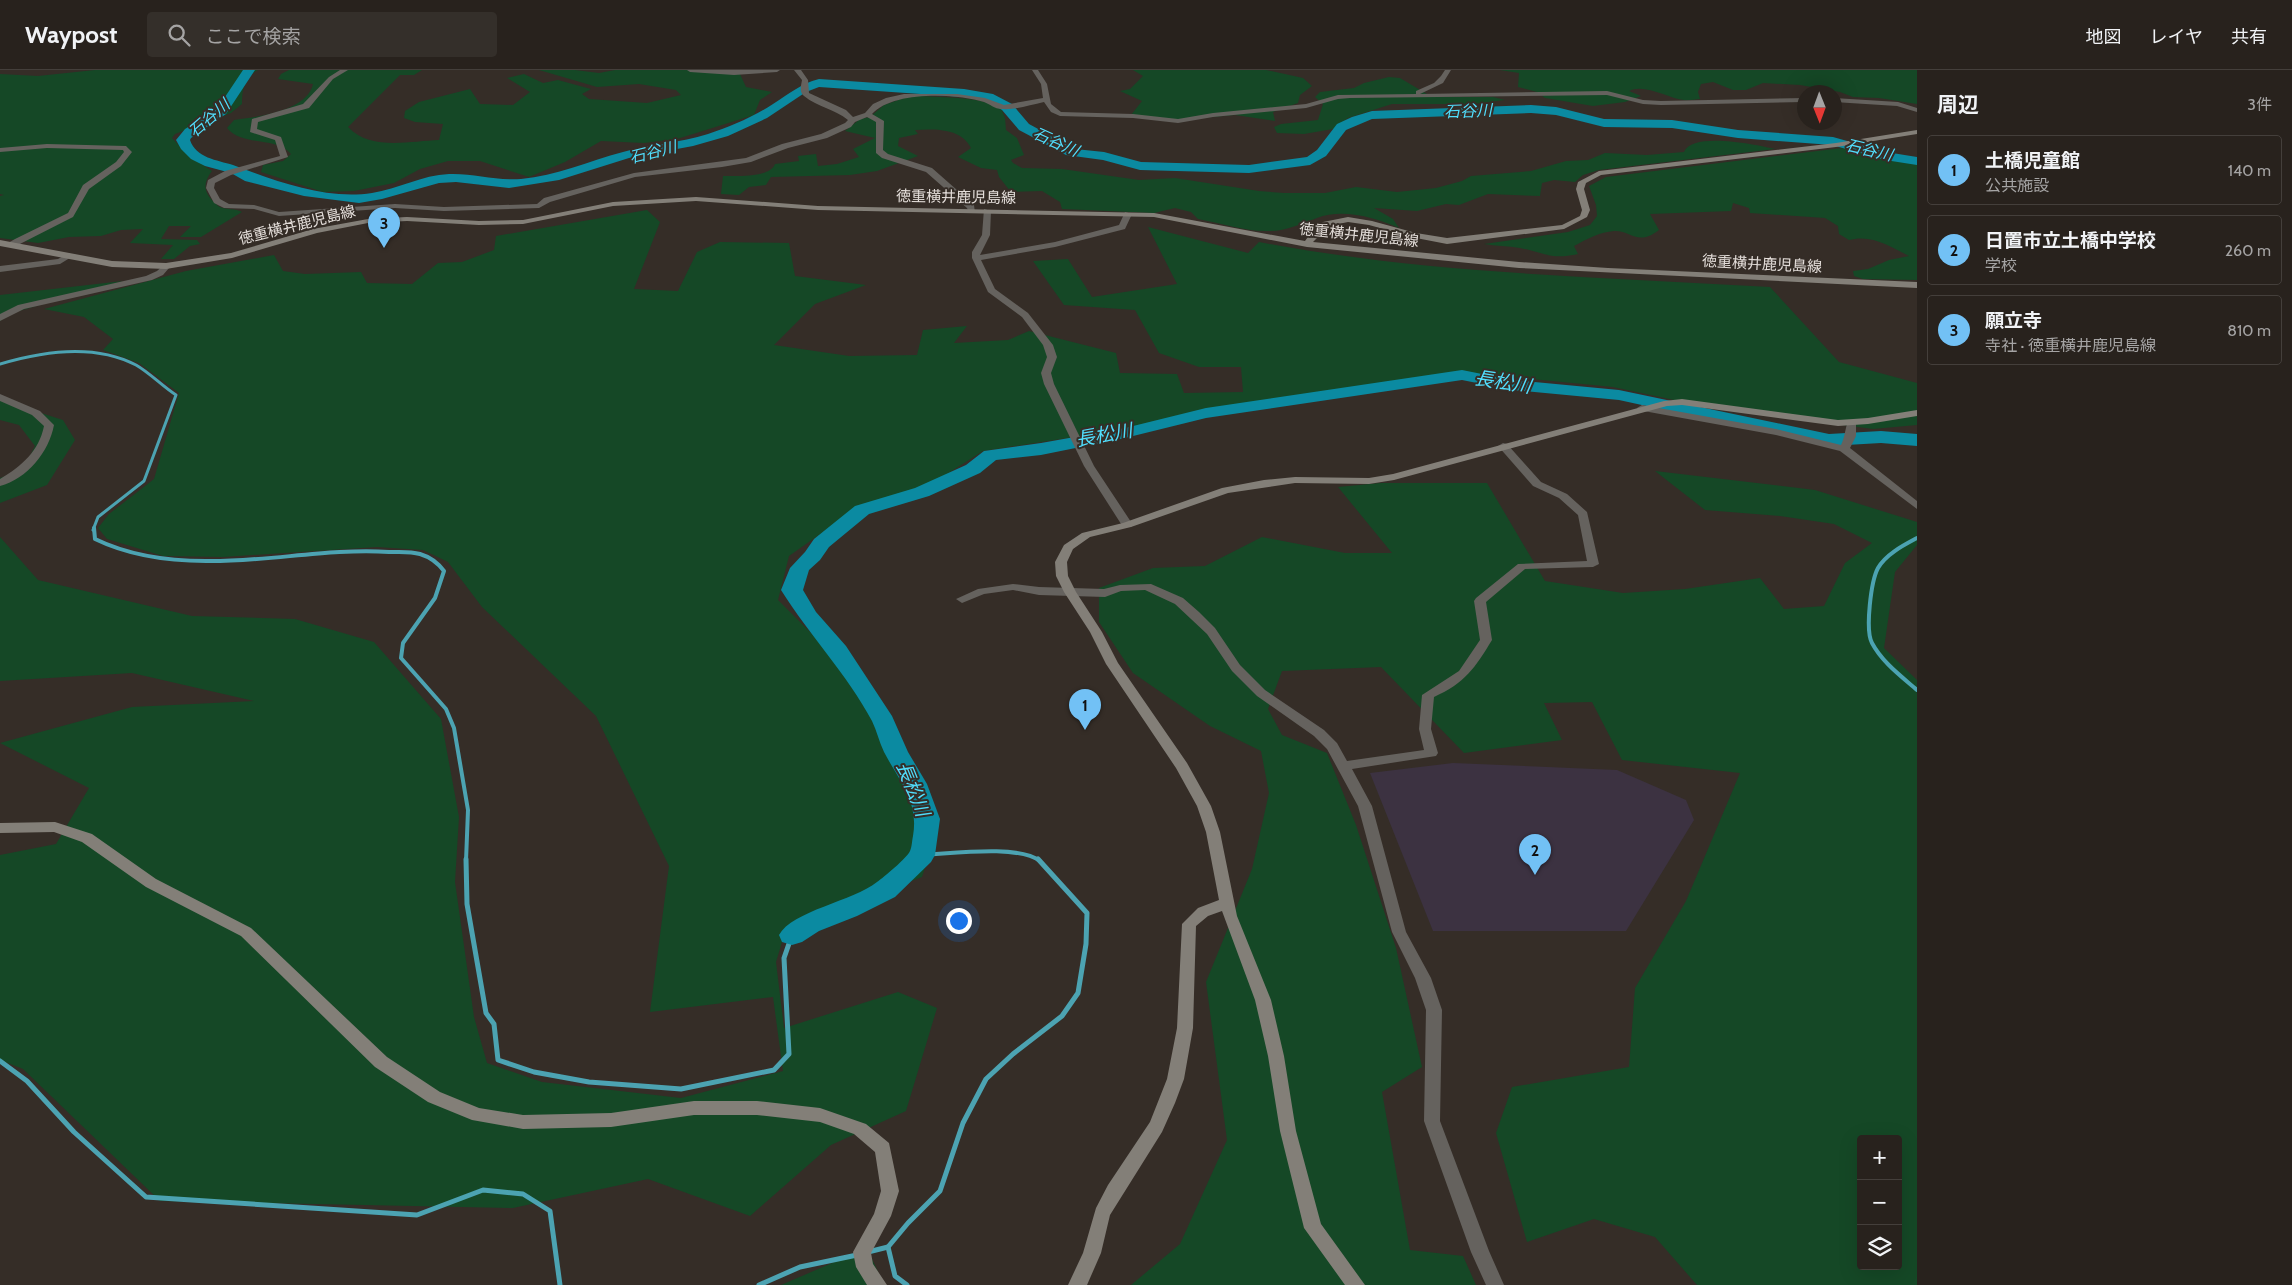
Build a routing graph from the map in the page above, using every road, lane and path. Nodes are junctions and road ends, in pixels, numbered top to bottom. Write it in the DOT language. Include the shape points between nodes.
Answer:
graph roads {
  1 [pos="345,70"];
  2 [pos="690,70"];
  3 [pos="764,70"];
  4 [pos="777,70"];
  5 [pos="797,70"];
  6 [pos="1035,70"];
  7 [pos="1448,70"];
  8 [pos="1407,96"];
  9 [pos="1045,100"];
  10 [pos="1797,100"];
  11 [pos="1842,100"];
  12 [pos="1917,110"];
  13 [pos="868,115"];
  14 [pos="852,120"];
  15 [pos="1917,132"];
  16 [pos="0,150"];
  17 [pos="539,206"];
  18 [pos="972,211"];
  19 [pos="988,211"];
  20 [pos="1128,214"];
  21 [pos="540,220"];
  22 [pos="0,243"];
  23 [pos="1307,244"];
  24 [pos="11,245"];
  25 [pos="69,256"];
  26 [pos="976,258"];
  27 [pos="166,266"];
  28 [pos="0,269"];
  29 [pos="1917,285"];
  30 [pos="0,318"];
  31 [pos="0,398"];
  32 [pos="1645,408"];
  33 [pos="1917,413"];
  34 [pos="1852,423"];
  35 [pos="1848,444"];
  36 [pos="1503,446"];
  37 [pos="0,482"];
  38 [pos="1917,506"];
  39 [pos="1127,525"];
  40 [pos="1070,592"];
  41 [pos="962,600"];
  42 [pos="1343,766"];
  43 [pos="0,828"];
  44 [pos="1227,903"];
  45 [pos="878,1285"];
  46 [pos="1077,1285"];
  47 [pos="1356,1285"];
  48 [pos="1495,1285"];
  1 -- 17 [label="street" via="331,78 306,106 255,121 253,130 278,140 284,157 228,173 210,182 218,202 279,214 395,206 450,209"];
  2 -- 3 [label="street" via="734,73"];
  3 -- 4 [label="street"];
  5 -- 14 [label="street" via="803,75 806,94 843,112"];
  6 -- 9 [label="street" via="1044,85"];
  7 -- 8 [label="street" via="1442,80 1431,88"];
  8 -- 9 [label="street" via="1338,96 1306,106 1213,114 1178,121 1060,114 1053,111"];
  8 -- 10 [label="street" via="1607,92 1643,102 1661,103"];
  9 -- 13 [label="street" via="999,107 970,98 911,95 889,99 870,109"];
  11 -- 12 [label="street" via="1898,104"];
  13 -- 14 [label="street"];
  13 -- 18 [label="street" via="880,121 878,151 929,170"];
  14 -- 17 [label="street" via="824,136 748,160 634,175 547,200"];
  15 -- 23 [label="street" via="1836,145 1599,173 1582,182 1580,189 1586,210 1583,217 1564,227 1446,241 1427,239 1371,222 1340,220 1323,225"];
  16 -- 24 [label="street" via="65,144 112,146 126,148 128,152 124,161 90,183 80,194 76,210 68,218 39,228"];
  17 -- 21 [label="street"];
  18 -- 19 [label="street, 徳重横井鹿児島線"];
  18 -- 21 [label="street, 徳重横井鹿児島線" via="818,208 670,199 594,207"];
  19 -- 20 [label="street, 徳重横井鹿児島線"];
  19 -- 26 [label="street" via="986,235"];
  20 -- 23 [label="street, 徳重横井鹿児島線" via="1180,219"];
  20 -- 26 [label="street" via="1122,227 1055,244"];
  21 -- 27 [label="street, 徳重横井鹿児島線" via="498,223 421,219 368,221 323,229 232,255"];
  22 -- 24 [label="street, 徳重横井鹿児島線"];
  23 -- 29 [label="street, 徳重横井鹿児島線" via="1578,270"];
  24 -- 25 [label="street, 徳重横井鹿児島線"];
  25 -- 27 [label="street, 徳重横井鹿児島線" via="131,266"];
  25 -- 28 [label="street" via="60,261"];
  26 -- 39 [label="street" via="991,290 1026,315 1048,345 1052,357 1046,373 1049,384 1089,466"];
  27 -- 30 [label="street" via="149,278 21,307"];
  31 -- 37 [label="street" via="36,413 49,426 48,437 41,450 22,469"];
  32 -- 34 [label="street" via="1682,402 1821,422"];
  32 -- 35 [label="street"];
  32 -- 36 [label="street"];
  33 -- 34 [label="street"];
  34 -- 35 [label="street"];
  35 -- 38 [label="street"];
  36 -- 39 [label="street" via="1446,464 1369,481 1295,480 1226,490"];
  36 -- 42 [label="street" via="1537,484 1563,496 1583,514 1593,564 1522,566 1480,601 1486,640 1468,670 1453,684 1428,695 1425,729 1431,753"];
  39 -- 40 [label="street" via="1086,535 1068,546 1061,562 1062,576"];
  40 -- 41 [label="street" via="1013,587 982,591"];
  40 -- 42 [label="street" via="1106,593 1120,588 1147,586 1179,601 1196,614 1236,668 1261,693 1320,733"];
  40 -- 44 [label="street" via="1112,664 1182,766 1204,806"];
  42 -- 48 [label="street" via="1365,806 1399,932 1423,978 1434,1010 1432,1121"];
  43 -- 45 [label="street" via="55,827 87,838 150,882 246,932 381,1062 434,1097 478,1115 524,1122 611,1120 694,1108 757,1108 820,1115 860,1129 883,1148 890,1190 882,1216 862,1252 865,1266"];
  44 -- 46 [label="street" via="1203,912 1189,924 1187,1014 1169,1099 1156,1128 1122,1176 1102,1216 1091,1257"];
  44 -- 47 [label="street" via="1263,1000 1288,1130 1313,1228"];
}
